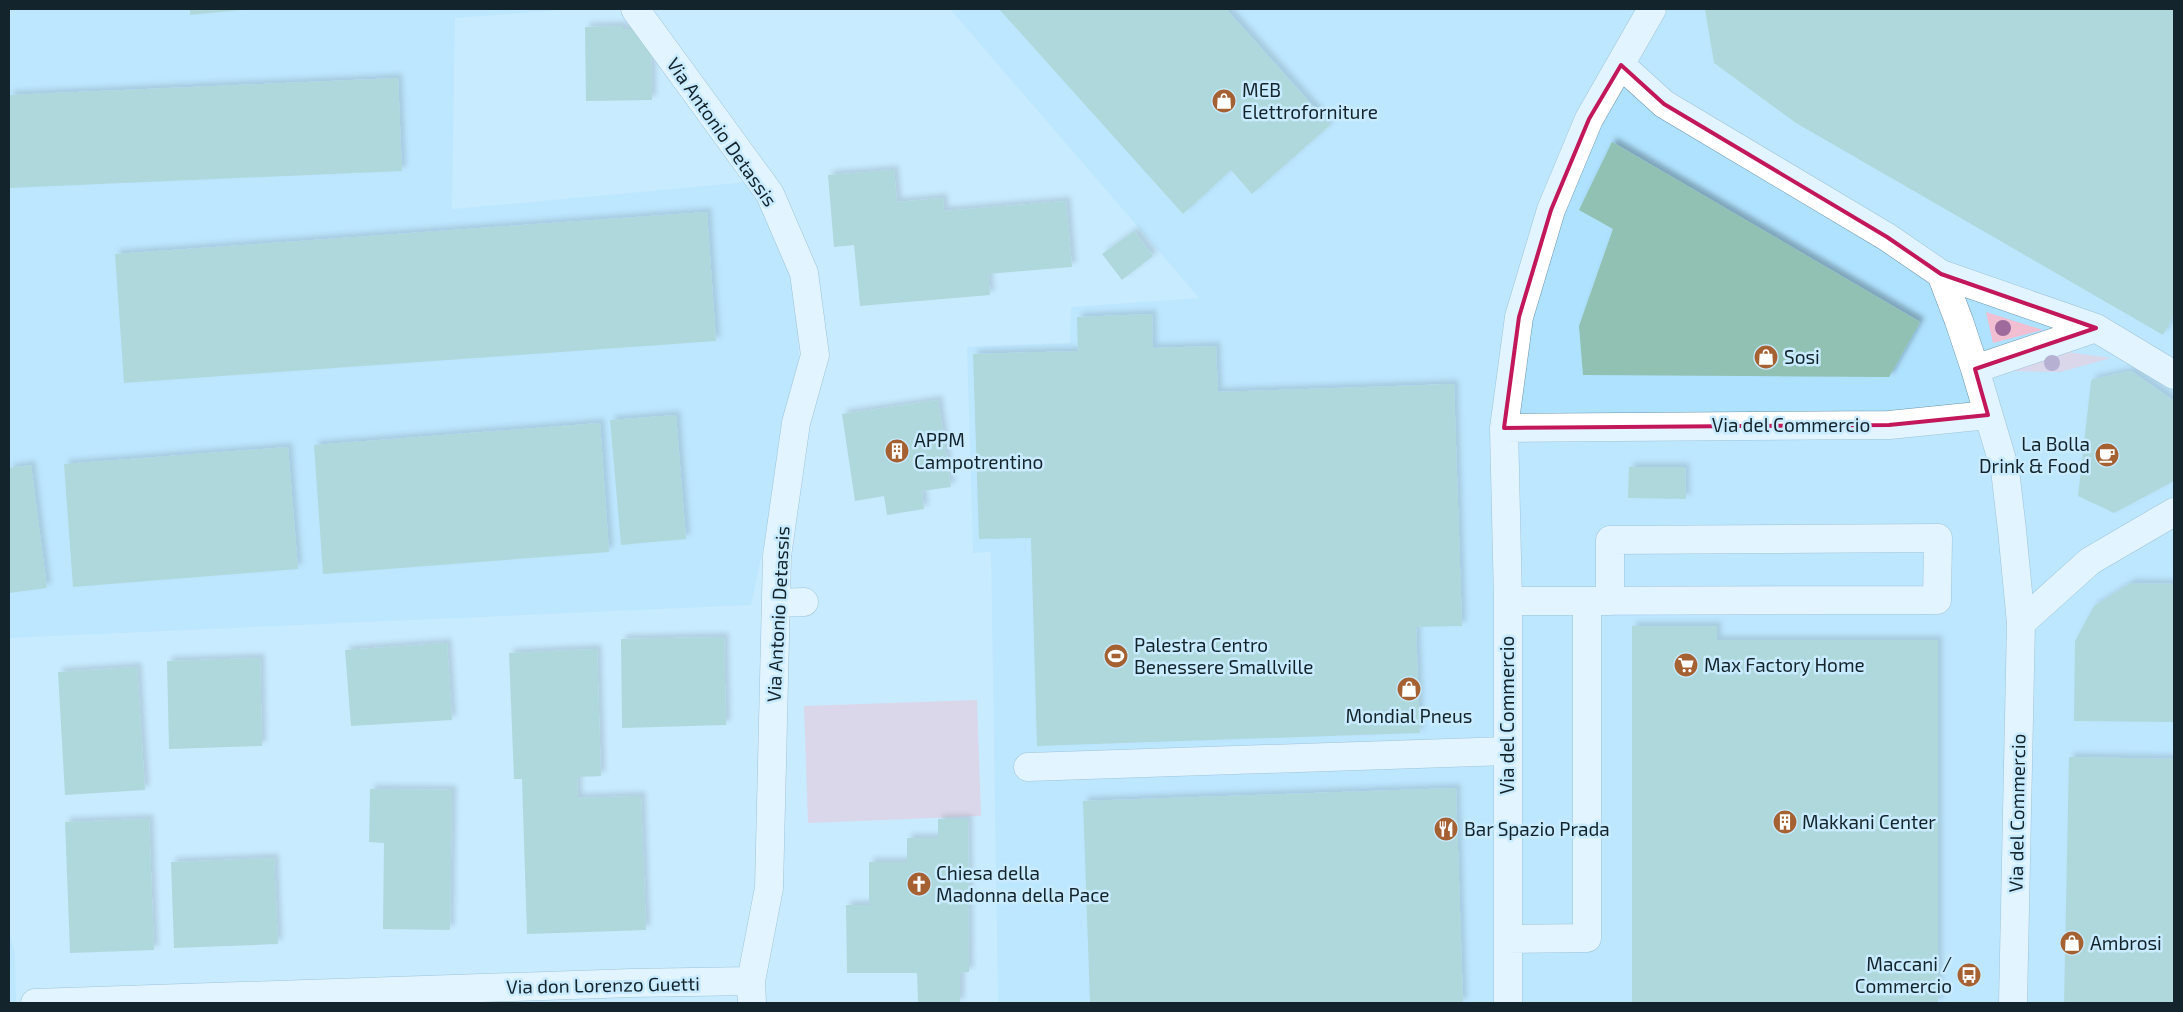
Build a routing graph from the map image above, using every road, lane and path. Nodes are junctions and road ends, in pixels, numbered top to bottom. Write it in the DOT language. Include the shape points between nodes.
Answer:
graph roads {
  1 [pos="635,9"];
  2 [pos="1652,9"];
  3 [pos="1621,65"];
  4 [pos="1941,274"];
  5 [pos="2096,328"];
  6 [pos="1975,369"];
  7 [pos="2174,374"];
  8 [pos="1988,415"];
  9 [pos="1504,428"];
  10 [pos="2174,512"];
  11 [pos="1508,601"];
  12 [pos="1599,601"];
  13 [pos="804,602"];
  14 [pos="776,603"];
  15 [pos="2021,623"];
  16 [pos="1507,751"];
  17 [pos="1028,767"];
  18 [pos="1508,939"];
  19 [pos="751,992"];
  20 [pos="35,1003"];
  21 [pos="1508,1003"];
  22 [pos="2014,1003"];
  1 -- 14 [label="street, Via Antonio Detassis" via="770,194 804,273 815,355 796,423 777,556"];
  2 -- 3 [label="street, Via del Commercio"];
  3 -- 4 [label="street" via="1664,104 1887,237"];
  3 -- 9 [label="street, Via del Commercio" via="1589,119 1551,210 1519,317"];
  4 -- 5 [label="street"];
  4 -- 6 [label="street, Via del Commercio"];
  5 -- 6 [label="street"];
  5 -- 7 [label="street"];
  6 -- 8 [label="street, Via del Commercio"];
  8 -- 9 [label="street, Via del Commercio" via="1889,425"];
  8 -- 15 [label="street, Via del Commercio" via="2005,470"];
  9 -- 11 [label="street, Via del Commercio"];
  10 -- 15 [label="street" via="2090,561"];
  11 -- 12 [label="street"];
  11 -- 16 [label="street, Via del Commercio"];
  12 -- 12 [label="street" via="1938,600 1938,538 1610,540"];
  12 -- 18 [label="street" via="1587,938"];
  13 -- 14 [label="street"];
  14 -- 19 [label="street, Via Antonio Detassis" via="769,888"];
  15 -- 22 [label="street, Via del Commercio"];
  16 -- 17 [label="street"];
  16 -- 18 [label="street, Via del Commercio"];
  18 -- 21 [label="street, Via del Commercio"];
  19 -- 20 [label="street, Via don Lorenzo Guetti" via="622,983"];
}
